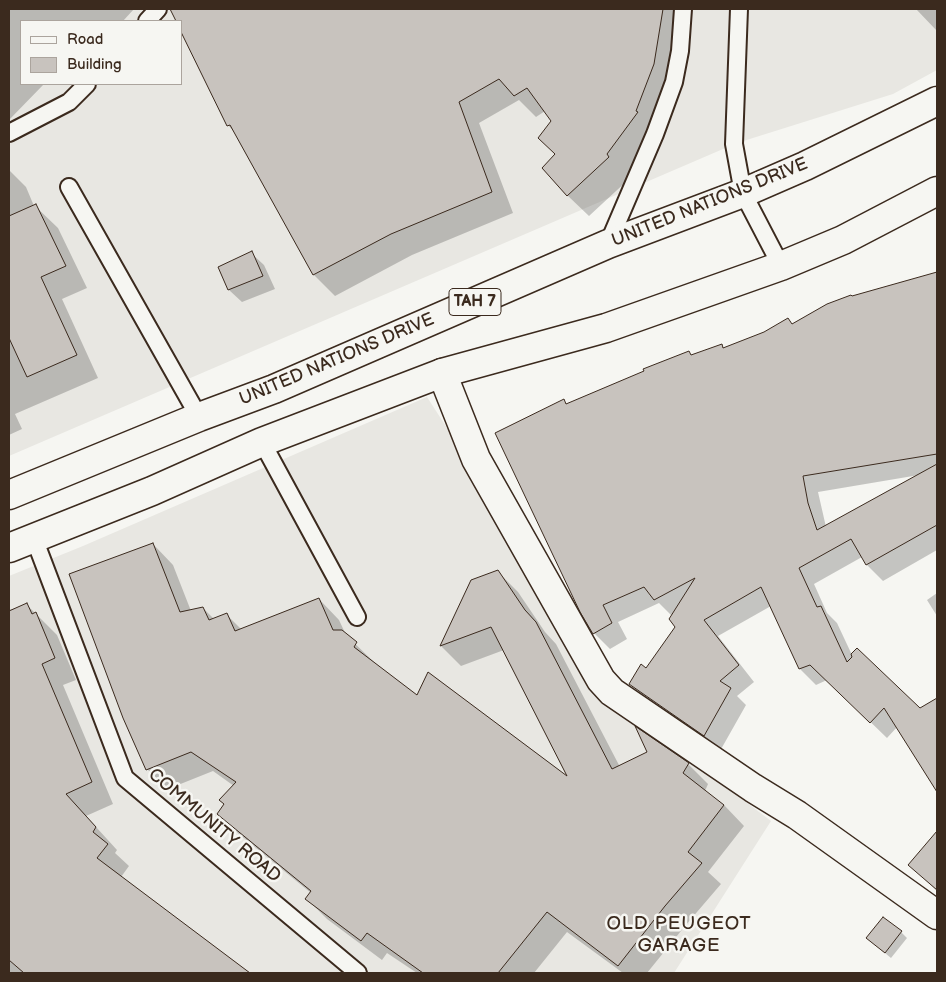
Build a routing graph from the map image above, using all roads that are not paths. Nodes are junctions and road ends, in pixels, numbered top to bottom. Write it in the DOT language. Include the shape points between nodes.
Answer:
graph roads {
  1 [pos="158,9"];
  2 [pos="683,9"];
  3 [pos="740,9"];
  4 [pos="148,20"];
  5 [pos="86,85"];
  6 [pos="937,100"];
  7 [pos="9,133"];
  8 [pos="69,187"];
  9 [pos="937,192"];
  10 [pos="743,193"];
  11 [pos="608,244"];
  12 [pos="781,266"];
  13 [pos="442,373"];
  14 [pos="199,417"];
  15 [pos="262,442"];
  16 [pos="9,495"];
  17 [pos="34,538"];
  18 [pos="9,548"];
  19 [pos="358,616"];
  20 [pos="937,915"];
  21 [pos="358,973"];
  1 -- 4 [label="lane"];
  2 -- 11 [label="lane" via="674,82"];
  3 -- 10 [label="lane" via="734,144"];
  5 -- 7 [label="lane" via="69,102"];
  6 -- 10 [label="main road, UNITED NATIONS DRIVE / TAH 7"];
  8 -- 14 [label="lane"];
  9 -- 12 [label="main road" via="844,240"];
  10 -- 11 [label="main road, UNITED NATIONS DRIVE / TAH 7"];
  10 -- 12 [label="lane"];
  11 -- 14 [label="main road, UNITED NATIONS DRIVE / TAH 7" via="274,389"];
  12 -- 13 [label="main road" via="606,328"];
  13 -- 15 [label="main road"];
  13 -- 20 [label="main road" via="476,459 601,680 612,692 797,815"];
  14 -- 16 [label="main road, UNITED NATIONS DRIVE / TAH 7"];
  15 -- 17 [label="main road"];
  15 -- 19 [label="lane"];
  17 -- 18 [label="main road"];
  17 -- 21 [label="lane, COMMUNITY ROAD" via="125,778"];
}
